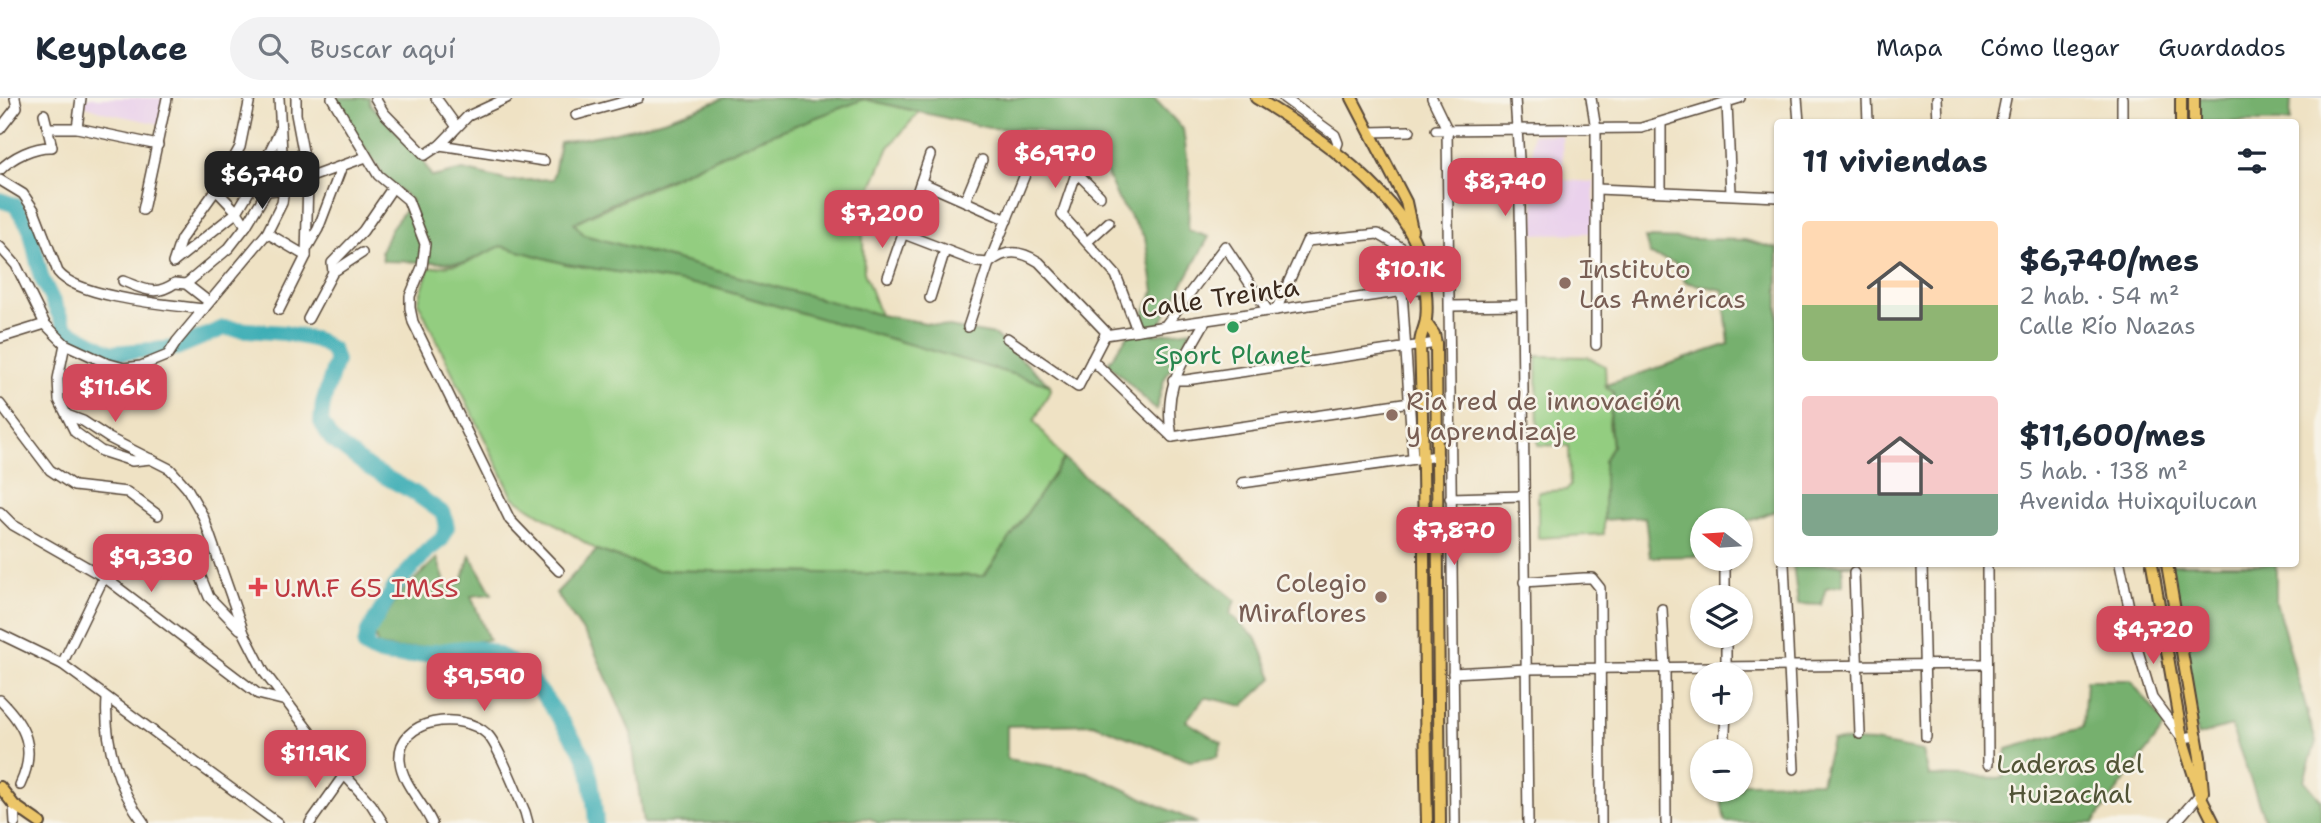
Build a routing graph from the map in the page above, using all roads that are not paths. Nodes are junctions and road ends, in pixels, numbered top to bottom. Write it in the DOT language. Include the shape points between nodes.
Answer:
graph roads {
  1 [pos="81,98"];
  2 [pos="167,98"];
  3 [pos="250,98"];
  4 [pos="279,98"];
  5 [pos="296,98"];
  6 [pos="332,98"];
  7 [pos="375,98"];
  8 [pos="436,98"];
  9 [pos="507,98"];
  10 [pos="638,98"];
  11 [pos="1256,98"];
  12 [pos="1284,98"];
  13 [pos="1304,98"];
  14 [pos="1352,98"];
  15 [pos="1515,98"];
  16 [pos="1591,98"];
  17 [pos="1740,98"];
  18 [pos="1797,98"];
  19 [pos="1867,98"];
  20 [pos="1937,98"];
  21 [pos="2006,98"];
  22 [pos="2122,98"];
  23 [pos="2181,98"];
  24 [pos="2194,98"];
  25 [pos="1435,100"];
  26 [pos="16,103"];
  27 [pos="1727,103"];
  28 [pos="1297,106"];
  29 [pos="44,114"];
  30 [pos="576,115"];
  31 [pos="1799,119"];
  32 [pos="1868,119"];
  33 [pos="1938,119"];
  34 [pos="2002,119"];
  35 [pos="2122,119"];
  36 [pos="2181,119"];
  37 [pos="2194,119"];
  38 [pos="1661,124"];
  39 [pos="457,127"];
  40 [pos="48,128"];
  41 [pos="77,128"];
  42 [pos="1447,129"];
  43 [pos="1595,129"];
  44 [pos="0,130"];
  45 [pos="280,130"];
  46 [pos="1436,130"];
  47 [pos="1410,131"];
  48 [pos="1517,131"];
  49 [pos="1370,132"];
  50 [pos="158,145"];
  51 [pos="440,145"];
  52 [pos="1335,151"];
  53 [pos="930,155"];
  54 [pos="366,158"];
  55 [pos="982,160"];
  56 [pos="544,161"];
  57 [pos="1080,162"];
  58 [pos="342,166"];
  59 [pos="1028,167"];
  60 [pos="0,170"];
  61 [pos="1077,173"];
  62 [pos="308,178"];
  63 [pos="0,180"];
  64 [pos="921,181"];
  65 [pos="284,184"];
  66 [pos="393,187"];
  67 [pos="1597,189"];
  68 [pos="216,190"];
  69 [pos="1661,190"];
  70 [pos="1731,193"];
  71 [pos="1100,196"];
  72 [pos="1774,197"];
  73 [pos="965,201"];
  74 [pos="143,210"];
  75 [pos="237,212"];
  76 [pos="1007,220"];
  77 [pos="1109,222"];
  78 [pos="246,226"];
  79 [pos="267,233"];
  80 [pos="904,234"];
  81 [pos="1413,236"];
  82 [pos="1088,241"];
  83 [pos="0,247"];
  84 [pos="945,250"];
  85 [pos="306,253"];
  86 [pos="362,253"];
  87 [pos="1421,259"];
  88 [pos="989,263"];
  89 [pos="333,272"];
  90 [pos="888,277"];
  91 [pos="123,281"];
  92 [pos="186,284"];
  93 [pos="1425,288"];
  94 [pos="1402,290"];
  95 [pos="930,298"];
  96 [pos="206,305"];
  97 [pos="1522,305"];
  98 [pos="1450,306"];
  99 [pos="279,310"];
  100 [pos="1272,310"];
  101 [pos="308,319"];
  102 [pos="1206,320"];
  103 [pos="1426,323"];
  104 [pos="46,324"];
  105 [pos="1166,326"];
  106 [pos="968,327"];
  107 [pos="1137,330"];
  108 [pos="1105,335"];
  109 [pos="0,338"];
  110 [pos="1007,338"];
  111 [pos="1436,343"];
  112 [pos="65,344"];
  113 [pos="1420,345"];
  114 [pos="1596,345"];
  115 [pos="1406,347"];
  116 [pos="1092,360"];
  117 [pos="1173,380"];
  118 [pos="1410,401"];
  119 [pos="1422,401"];
  120 [pos="1437,401"];
  121 [pos="0,404"];
  122 [pos="67,415"];
  123 [pos="1172,437"];
  124 [pos="1437,456"];
  125 [pos="1418,458"];
  126 [pos="151,459"];
  127 [pos="1242,483"];
  128 [pos="1523,496"];
  129 [pos="1450,498"];
  130 [pos="0,512"];
  131 [pos="158,515"];
  132 [pos="187,558"];
  133 [pos="1784,567"];
  134 [pos="1922,567"];
  135 [pos="2121,567"];
  136 [pos="2153,567"];
  137 [pos="2168,567"];
  138 [pos="1987,569"];
  139 [pos="559,571"];
  140 [pos="1854,573"];
  141 [pos="104,577"];
  142 [pos="1524,582"];
  143 [pos="1662,609"];
  144 [pos="244,633"];
  145 [pos="0,634"];
  146 [pos="2181,644"];
  147 [pos="2166,647"];
  148 [pos="1986,663"];
  149 [pos="62,664"];
  150 [pos="1858,665"];
  151 [pos="1924,665"];
  152 [pos="1790,666"];
  153 [pos="1665,667"];
  154 [pos="1690,668"];
  155 [pos="1753,668"];
  156 [pos="1526,669"];
  157 [pos="1601,669"];
  158 [pos="1453,673"];
  159 [pos="107,699"];
  160 [pos="0,700"];
  161 [pos="286,701"];
  162 [pos="1860,734"];
  163 [pos="2197,736"];
  164 [pos="1926,737"];
  165 [pos="2182,738"];
  166 [pos="1988,764"];
  167 [pos="1794,769"];
  168 [pos="344,775"];
  169 [pos="20,785"];
  170 [pos="0,787"];
  171 [pos="2202,795"];
  172 [pos="14,805"];
  173 [pos="15,823"];
  174 [pos="40,823"];
  175 [pos="144,823"];
  176 [pos="278,823"];
  177 [pos="310,823"];
  178 [pos="383,823"];
  179 [pos="432,823"];
  180 [pos="528,823"];
  181 [pos="1427,823"];
  182 [pos="1440,823"];
  183 [pos="1455,823"];
  184 [pos="1528,823"];
  185 [pos="1601,823"];
  186 [pos="1666,823"];
  187 [pos="2175,823"];
  188 [pos="2214,823"];
  1 -- 41 [label="street"];
  2 -- 50 [label="street"];
  3 -- 68 [label="street" via="240,147"];
  4 -- 45 [label="street"];
  5 -- 62 [label="street"];
  6 -- 54 [label="street"];
  7 -- 51 [label="street" via="425,155"];
  8 -- 39 [label="street"];
  9 -- 39 [label="street" via="468,116"];
  10 -- 30 [label="street"];
  11 -- 52 [label="main road"];
  12 -- 28 [label="street"];
  13 -- 28 [label="street"];
  14 -- 49 [label="main road"];
  15 -- 48 [label="street"];
  16 -- 43 [label="street"];
  17 -- 27 [label="street"];
  18 -- 31 [label="street"];
  19 -- 32 [label="street"];
  20 -- 33 [label="street"];
  21 -- 34 [label="street"];
  22 -- 35 [label="street"];
  23 -- 36 [label="main road"];
  24 -- 37 [label="main road"];
  25 -- 42 [label="street"];
  26 -- 44 [label="street"];
  27 -- 38 [label="street"];
  27 -- 70 [label="street"];
  28 -- 52 [label="street" via="1335,135"];
  29 -- 40 [label="street"];
  38 -- 43 [label="street"];
  38 -- 69 [label="street"];
  39 -- 51 [label="street"];
  40 -- 41 [label="street"];
  40 -- 60 [label="street" via="52,147 39,146"];
  41 -- 50 [label="street"];
  42 -- 46 [label="street"];
  42 -- 48 [label="street"];
  42 -- 98 [label="street"];
  43 -- 48 [label="street"];
  43 -- 67 [label="street"];
  45 -- 65 [label="street"];
  45 -- 75 [label="street"];
  47 -- 49 [label="street"];
  48 -- 97 [label="street"];
  49 -- 81 [label="main road" via="1406,202"];
  50 -- 74 [label="street"];
  51 -- 56 [label="street"];
  52 -- 81 [label="main road" via="1362,173"];
  53 -- 64 [label="street"];
  54 -- 58 [label="street"];
  54 -- 66 [label="street" via="377,175"];
  55 -- 73 [label="street"];
  57 -- 61 [label="street"];
  58 -- 62 [label="street"];
  58 -- 85 [label="street"];
  59 -- 76 [label="street"];
  61 -- 71 [label="street"];
  61 -- 82 [label="street" via="1062,213"];
  62 -- 65 [label="street"];
  62 -- 85 [label="street"];
  63 -- 96 [label="street" via="23,194 34,210 63,279 136,300"];
  64 -- 73 [label="street"];
  64 -- 80 [label="street"];
  65 -- 78 [label="street" via="267,191"];
  65 -- 79 [label="street" via="282,203"];
  66 -- 89 [label="street" via="363,231 332,263"];
  66 -- 139 [label="street" via="408,200 425,244 410,296 413,321 510,520"];
  67 -- 69 [label="street"];
  67 -- 114 [label="street"];
  68 -- 75 [label="street"];
  68 -- 75 [label="street" via="181,239 173,263"];
  69 -- 70 [label="street"];
  70 -- 72 [label="street"];
  73 -- 76 [label="street"];
  75 -- 78 [label="street"];
  76 -- 88 [label="street"];
  77 -- 82 [label="street"];
  78 -- 92 [label="street"];
  79 -- 85 [label="street"];
  79 -- 96 [label="street"];
  80 -- 84 [label="street"];
  80 -- 90 [label="street"];
  81 -- 87 [label="main road"];
  82 -- 107 [label="street" via="1116,275"];
  83 -- 104 [label="street" via="16,265"];
  84 -- 88 [label="street"];
  84 -- 95 [label="street"];
  85 -- 99 [label="street"];
  86 -- 89 [label="street"];
  87 -- 93 [label="main road"];
  87 -- 100 [label="street" via="1378,233 1307,241"];
  88 -- 106 [label="street"];
  88 -- 108 [label="street" via="1017,251 1039,262"];
  89 -- 101 [label="street"];
  91 -- 92 [label="street" via="149,292"];
  92 -- 96 [label="street"];
  93 -- 94 [label="street, Calle Treinta"];
  93 -- 103 [label="main road"];
  94 -- 100 [label="street, Calle Treinta"];
  94 -- 115 [label="street"];
  96 -- 112 [label="street" via="168,355 141,366 106,363"];
  97 -- 98 [label="street"];
  97 -- 128 [label="street"];
  98 -- 129 [label="street"];
  100 -- 102 [label="street, Calle Treinta"];
  100 -- 105 [label="street" via="1225,246"];
  102 -- 105 [label="street, Calle Treinta"];
  102 -- 117 [label="street"];
  103 -- 111 [label="main road"];
  103 -- 113 [label="main road"];
  104 -- 109 [label="street"];
  104 -- 112 [label="street"];
  105 -- 107 [label="street, Calle Treinta"];
  107 -- 108 [label="street, Calle Treinta"];
  108 -- 116 [label="street"];
  110 -- 116 [label="street" via="1078,387"];
  111 -- 113 [label="street"];
  111 -- 120 [label="main road"];
  112 -- 122 [label="street" via="58,379 59,400"];
  113 -- 115 [label="street"];
  113 -- 119 [label="main road"];
  115 -- 117 [label="street"];
  115 -- 118 [label="street"];
  116 -- 123 [label="street"];
  117 -- 123 [label="street" via="1168,417"];
  118 -- 119 [label="street"];
  118 -- 123 [label="street"];
  118 -- 125 [label="street"];
  119 -- 120 [label="street"];
  119 -- 125 [label="main road"];
  120 -- 124 [label="main road"];
  121 -- 131 [label="street" via="50,470 74,486 127,492"];
  122 -- 126 [label="street"];
  122 -- 126 [label="street" via="75,432 101,451 132,461"];
  124 -- 125 [label="street"];
  124 -- 182 [label="main road"];
  125 -- 127 [label="street"];
  125 -- 181 [label="main road"];
  126 -- 144 [label="street" via="170,469 203,516"];
  128 -- 129 [label="street"];
  128 -- 142 [label="street"];
  129 -- 158 [label="street"];
  130 -- 141 [label="street" via="12,526"];
  132 -- 144 [label="street" via="198,570 209,597"];
  133 -- 152 [label="street"];
  134 -- 151 [label="street"];
  135 -- 165 [label="street" via="2152,698"];
  136 -- 147 [label="main road"];
  137 -- 146 [label="main road"];
  138 -- 148 [label="street"];
  140 -- 150 [label="street"];
  141 -- 149 [label="street"];
  141 -- 161 [label="street" via="258,694"];
  142 -- 156 [label="street"];
  142 -- 157 [label="street" via="1584,578 1600,587"];
  143 -- 153 [label="street"];
  144 -- 161 [label="street"];
  145 -- 149 [label="street"];
  146 -- 147 [label="main road"];
  146 -- 163 [label="main road"];
  147 -- 165 [label="main road"];
  148 -- 151 [label="street"];
  148 -- 166 [label="street"];
  149 -- 159 [label="street"];
  150 -- 151 [label="street"];
  150 -- 152 [label="street"];
  150 -- 162 [label="street"];
  151 -- 164 [label="street"];
  152 -- 155 [label="street"];
  152 -- 167 [label="street"];
  153 -- 154 [label="street"];
  153 -- 157 [label="street"];
  153 -- 186 [label="street"];
  156 -- 157 [label="street"];
  156 -- 158 [label="street"];
  156 -- 184 [label="street"];
  157 -- 185 [label="street"];
  158 -- 183 [label="street"];
  159 -- 175 [label="street" via="114,763"];
  159 -- 176 [label="street"];
  160 -- 169 [label="street" via="28,740"];
  161 -- 168 [label="street"];
  163 -- 165 [label="street"];
  163 -- 171 [label="main road"];
  165 -- 171 [label="main road"];
  168 -- 177 [label="street"];
  168 -- 178 [label="street"];
  170 -- 172 [label="main road"];
  171 -- 187 [label="street"];
  171 -- 188 [label="main road"];
  172 -- 173 [label="street"];
  172 -- 174 [label="main road"];
  179 -- 180 [label="street" via="402,772 399,758 411,732 422,724 459,721 476,725 490,736"];
}
